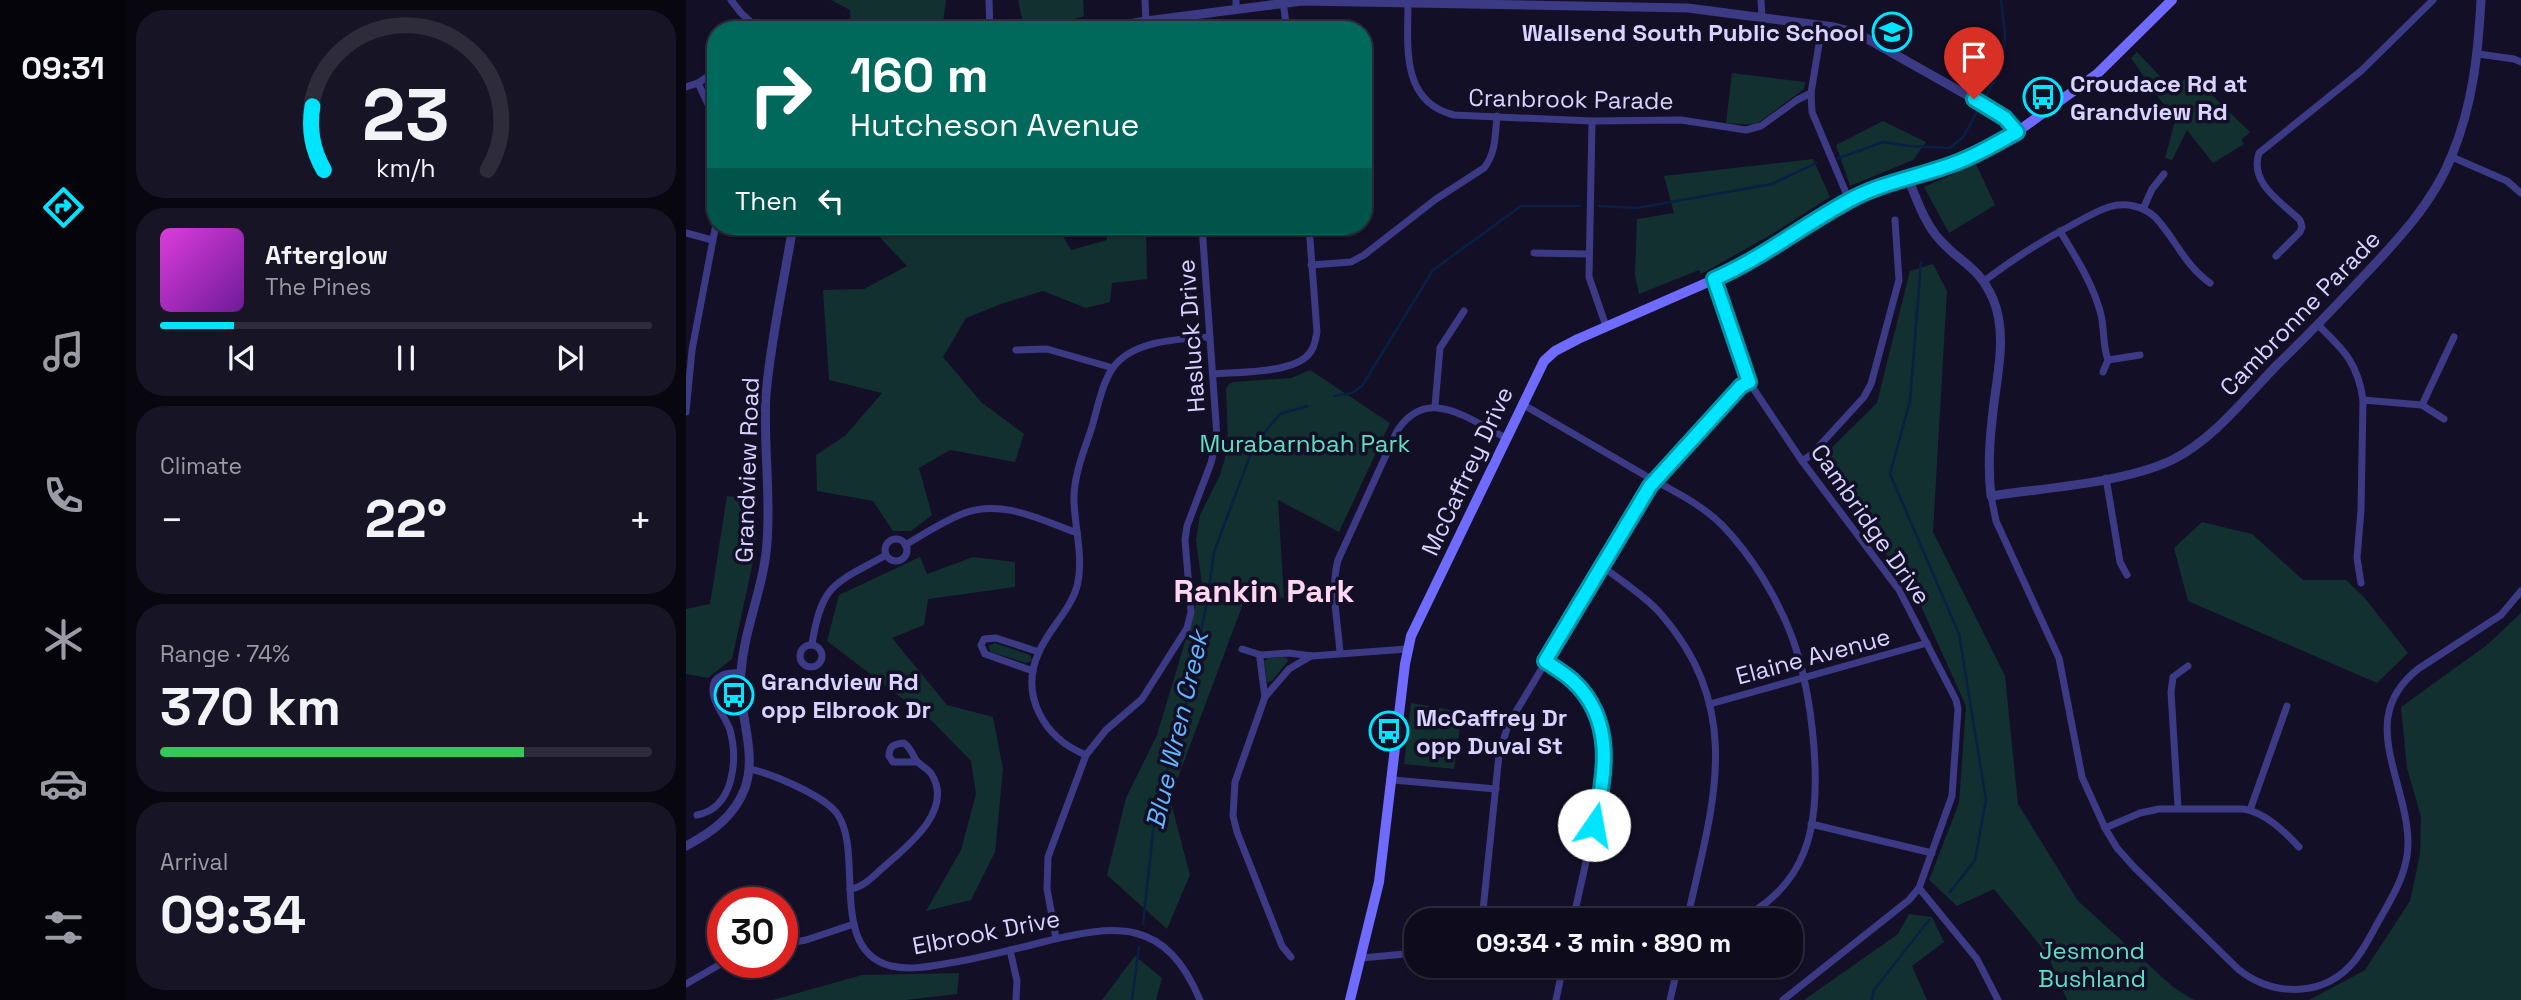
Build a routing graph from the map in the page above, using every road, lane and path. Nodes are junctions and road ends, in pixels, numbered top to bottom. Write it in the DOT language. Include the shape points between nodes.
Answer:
graph roads {
  1 [pos="731,0"];
  2 [pos="989,0"];
  3 [pos="1145,0"];
  4 [pos="1327,0"];
  5 [pos="1761,0"];
  6 [pos="2172,0"];
  7 [pos="2432,0"];
  8 [pos="2481,0"];
  9 [pos="1283,2"];
  10 [pos="1408,3"];
  11 [pos="1605,3"];
  12 [pos="1236,4"];
  13 [pos="1762,17"];
  14 [pos="751,21"];
  15 [pos="990,21"];
  16 [pos="1146,21"];
  17 [pos="1286,21"];
  18 [pos="1822,26"];
  19 [pos="2479,54"];
  20 [pos="2521,62"];
  21 [pos="707,77"];
  22 [pos="698,83"];
  23 [pos="686,87"];
  24 [pos="1811,93"];
  25 [pos="707,102"];
  26 [pos="1497,116"];
  27 [pos="1592,121"];
  28 [pos="2017,132"];
  29 [pos="2452,157"];
  30 [pos="2164,174"];
  31 [pos="1908,178"];
  32 [pos="2521,193"];
  33 [pos="1849,200"];
  34 [pos="2143,209"];
  35 [pos="1895,220"];
  36 [pos="2060,231"];
  37 [pos="686,233"];
  38 [pos="713,235"];
  39 [pos="792,235"];
  40 [pos="1203,235"];
  41 [pos="1309,235"];
  42 [pos="712,240"];
  43 [pos="1534,253"];
  44 [pos="1588,254"];
  45 [pos="2276,256"];
  46 [pos="1311,265"];
  47 [pos="1714,279"];
  48 [pos="1983,281"];
  49 [pos="2210,283"];
  50 [pos="1464,311"];
  51 [pos="2318,325"];
  52 [pos="1605,326"];
  53 [pos="1210,337"];
  54 [pos="2454,337"];
  55 [pos="1016,350"];
  56 [pos="2140,355"];
  57 [pos="2108,360"];
  58 [pos="1113,368"];
  59 [pos="2103,372"];
  60 [pos="1213,374"];
  61 [pos="1749,382"];
  62 [pos="2363,400"];
  63 [pos="1522,404"];
  64 [pos="2422,405"];
  65 [pos="1435,406"];
  66 [pos="686,412"];
  67 [pos="2444,419"];
  68 [pos="1506,438"];
  69 [pos="1802,461"];
  70 [pos="2106,478"];
  71 [pos="1655,480"];
  72 [pos="1991,496"];
  73 [pos="1077,533"];
  74 [pos="905,544"];
  75 [pos="886,555"];
  76 [pos="1602,566"];
  77 [pos="2127,575"];
  78 [pos="2361,583"];
  79 [pos="2521,591"];
  80 [pos="1927,643"];
  81 [pos="812,644"];
  82 [pos="1242,649"];
  83 [pos="1408,649"];
  84 [pos="1039,652"];
  85 [pos="1340,653"];
  86 [pos="1261,655"];
  87 [pos="1312,656"];
  88 [pos="1545,661"];
  89 [pos="2188,666"];
  90 [pos="1033,671"];
  91 [pos="741,673"];
  92 [pos="1804,678"];
  93 [pos="1265,697"];
  94 [pos="1710,704"];
  95 [pos="2287,706"];
  96 [pos="1086,755"];
  97 [pos="916,762"];
  98 [pos="750,769"];
  99 [pos="1393,779"];
  100 [pos="1496,789"];
  101 [pos="2178,807"];
  102 [pos="2250,810"];
  103 [pos="697,815"];
  104 [pos="1811,824"];
  105 [pos="2105,828"];
  106 [pos="686,846"];
  107 [pos="2299,847"];
  108 [pos="1932,853"];
  109 [pos="1919,888"];
  110 [pos="850,889"];
  111 [pos="1483,908"];
  112 [pos="1576,908"];
  113 [pos="1690,908"];
  114 [pos="1758,908"];
  115 [pos="854,924"];
  116 [pos="1056,938"];
  117 [pos="798,940"];
  118 [pos="1010,950"];
  119 [pos="1404,954"];
  120 [pos="1291,957"];
  121 [pos="1360,958"];
  122 [pos="707,972"];
  123 [pos="1561,978"];
  124 [pos="1675,978"];
  125 [pos="686,984"];
  126 [pos="1016,1000"];
  127 [pos="1200,1000"];
  128 [pos="1350,1000"];
  129 [pos="1556,1000"];
  130 [pos="1670,1000"];
  131 [pos="1783,1000"];
  132 [pos="1998,1000"];
  1 -- 14 [label="street"];
  2 -- 15 [label="street"];
  3 -- 16 [label="street"];
  4 -- 9 [label="street"];
  4 -- 10 [label="street"];
  5 -- 13 [label="street"];
  6 -- 28 [label="main road, McCaffrey Drive" via="2097,74"];
  7 -- 45 [label="street" via="2361,71 2259,153 2259,179 2302,227"];
  8 -- 19 [label="street, Cambronne Parade"];
  9 -- 12 [label="street"];
  9 -- 17 [label="street"];
  10 -- 11 [label="street"];
  10 -- 26 [label="street, Cranbrook Parade" via="1408,62 1420,91 1441,112"];
  11 -- 13 [label="street"];
  12 -- 16 [label="street"];
  13 -- 18 [label="street"];
  18 -- 24 [label="street"];
  18 -- 28 [label="street" via="1857,33 1988,107"];
  19 -- 20 [label="street"];
  19 -- 29 [label="street, Cambronne Parade"];
  21 -- 22 [label="street"];
  22 -- 23 [label="street"];
  22 -- 25 [label="street"];
  24 -- 27 [label="street, Cranbrook Parade" via="1746,130 1681,120"];
  24 -- 33 [label="street" via="1818,129"];
  26 -- 27 [label="street, Cranbrook Parade"];
  26 -- 46 [label="street" via="1494,146 1484,168 1364,255 1351,262"];
  27 -- 44 [label="street"];
  28 -- 31 [label="main road, McCaffrey Drive" via="1979,153"];
  29 -- 32 [label="street" via="2507,181"];
  29 -- 51 [label="street, Cambronne Parade" via="2430,198 2398,240"];
  30 -- 34 [label="street"];
  31 -- 33 [label="main road, McCaffrey Drive"];
  31 -- 48 [label="street" via="1939,239"];
  33 -- 47 [label="main road, McCaffrey Drive" via="1745,266"];
  34 -- 36 [label="street" via="2111,206"];
  34 -- 49 [label="street"];
  35 -- 69 [label="street" via="1899,280 1871,384"];
  36 -- 48 [label="street"];
  36 -- 57 [label="street" via="2093,291"];
  37 -- 42 [label="street"];
  38 -- 42 [label="street"];
  39 -- 91 [label="street, Grandview Road" via="766,394 767,543"];
  40 -- 53 [label="street, Hasluck Drive"];
  41 -- 46 [label="street"];
  42 -- 66 [label="street"];
  43 -- 44 [label="street"];
  44 -- 52 [label="street" via="1590,283"];
  46 -- 60 [label="street" via="1317,332 1308,355 1281,367"];
  47 -- 52 [label="main road, McCaffrey Drive"];
  47 -- 61 [label="street, Cambridge Drive"];
  48 -- 72 [label="street" via="2000,324 1988,464"];
  50 -- 65 [label="street" via="1440,348"];
  51 -- 62 [label="street" via="2351,362"];
  51 -- 70 [label="street, Cambronne Parade" via="2188,451 2144,471"];
  52 -- 63 [label="main road, McCaffrey Drive" via="1544,361"];
  53 -- 58 [label="street" via="1153,343"];
  53 -- 60 [label="street, Hasluck Drive"];
  54 -- 64 [label="street"];
  55 -- 58 [label="street" via="1046,349"];
  56 -- 57 [label="street"];
  57 -- 59 [label="street"];
  58 -- 73 [label="street" via="1077,476 1073,499"];
  60 -- 96 [label="street, Hasluck Drive" via="1216,447 1185,540 1191,612 1187,628 1142,699 1106,730"];
  61 -- 69 [label="street, Cambridge Drive"];
  61 -- 71 [label="street"];
  62 -- 64 [label="street"];
  62 -- 78 [label="street" via="2357,558"];
  63 -- 68 [label="main road, McCaffrey Drive"];
  63 -- 71 [label="street"];
  64 -- 67 [label="street"];
  65 -- 68 [label="street"];
  65 -- 85 [label="street" via="1415,412 1397,431 1338,560 1335,589"];
  68 -- 83 [label="main road, McCaffrey Drive"];
  69 -- 80 [label="street, Cambridge Drive" via="1899,590"];
  70 -- 72 [label="street, Cambronne Parade"];
  70 -- 77 [label="street" via="2120,562"];
  71 -- 76 [label="street"];
  71 -- 92 [label="street" via="1711,514 1751,559 1792,636"];
  72 -- 105 [label="street" via="1996,521 2059,658 2082,777"];
  73 -- 74 [label="street" via="1012,510 980,508"];
  73 -- 84 [label="street" via="1077,584"];
  74 -- 75 [label="street" via="889,542"];
  74 -- 75 [label="street" via="901,559"];
  75 -- 81 [label="street" via="829,590"];
  76 -- 88 [label="street"];
  76 -- 94 [label="street" via="1670,626 1691,656"];
  79 -- 105 [label="street" via="2501,615 2409,676 2391,703 2387,738 2407,820 2405,865 2362,951 2338,977 2315,987 2288,990 2269,987 2246,975 2133,867"];
  80 -- 92 [label="street, Elaine Avenue"];
  80 -- 108 [label="street, Cambridge Drive" via="1958,709 1952,796"];
  82 -- 86 [label="street"];
  83 -- 85 [label="street"];
  83 -- 99 [label="main road, McCaffrey Drive"];
  84 -- 90 [label="street"];
  84 -- 90 [label="street" via="996,638 984,639 981,645 985,654"];
  85 -- 87 [label="street"];
  86 -- 87 [label="street"];
  86 -- 93 [label="street"];
  87 -- 93 [label="street" via="1289,669"];
  88 -- 100 [label="street" via="1503,739"];
  88 -- 112 [label="street" via="1573,681 1588,700 1601,726 1605,750 1605,778"];
  89 -- 101 [label="street" via="2173,677 2171,692"];
  90 -- 96 [label="street" via="1032,696 1038,716 1051,732"];
  91 -- 98 [label="street, Grandview Road"];
  91 -- 103 [label="street" via="729,672 713,685 713,695 730,730 734,762 719,806"];
  92 -- 94 [label="street, Elaine Avenue"];
  92 -- 104 [label="street" via="1814,746"];
  93 -- 120 [label="street" via="1235,782 1233,816 1282,946"];
  94 -- 113 [label="street" via="1717,772"];
  95 -- 102 [label="street"];
  96 -- 116 [label="street, Hasluck Drive" via="1048,857 1047,889"];
  97 -- 110 [label="street" via="935,781 933,814 909,845 861,886"];
  98 -- 106 [label="street, Grandview Road" via="741,798 729,816"];
  98 -- 110 [label="street, Elbrook Drive" via="817,796 838,814 846,839"];
  99 -- 100 [label="street"];
  99 -- 121 [label="main road, McCaffrey Drive" via="1380,882"];
  100 -- 111 [label="street"];
  101 -- 102 [label="street"];
  101 -- 105 [label="street" via="2140,813"];
  102 -- 107 [label="street" via="2287,833"];
  104 -- 108 [label="street"];
  104 -- 114 [label="street" via="1796,869"];
  108 -- 109 [label="street, Cambridge Drive"];
  109 -- 131 [label="street, Cambridge Drive"];
  109 -- 132 [label="street" via="1977,959"];
  110 -- 115 [label="street, Elbrook Drive"];
  115 -- 117 [label="street"];
  115 -- 118 [label="street, Elbrook Drive" via="867,951 897,967 955,963"];
  116 -- 118 [label="street, Elbrook Drive"];
  116 -- 127 [label="street, Elbrook Drive" via="1101,929 1140,934 1170,951"];
  118 -- 126 [label="street"];
  119 -- 121 [label="street"];
  121 -- 128 [label="main road, McCaffrey Drive"];
  122 -- 125 [label="street"];
  123 -- 129 [label="street"];
  124 -- 130 [label="street"];
}
